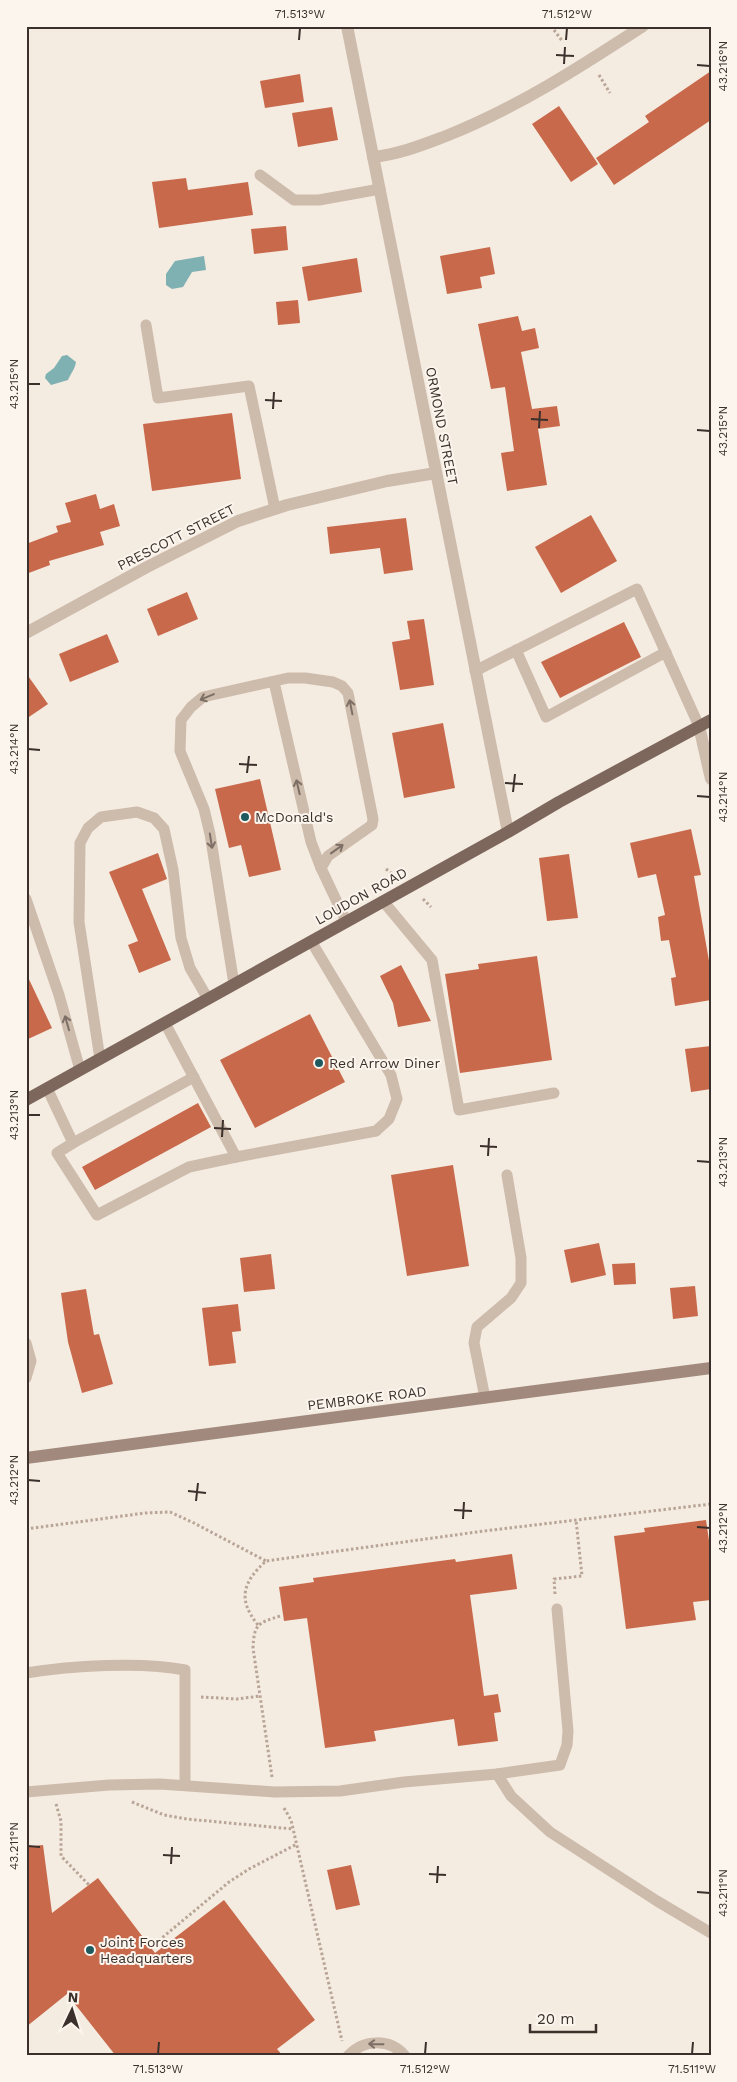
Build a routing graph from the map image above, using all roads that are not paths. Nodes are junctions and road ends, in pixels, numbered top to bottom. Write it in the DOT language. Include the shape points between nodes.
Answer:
graph roads {
  1 [pos="347,26"];
  2 [pos="644,26"];
  3 [pos="373,157"];
  4 [pos="260,175"];
  5 [pos="380,188"];
  6 [pos="146,325"];
  7 [pos="436,473"];
  8 [pos="275,509"];
  9 [pos="26,633"];
  10 [pos="516,650"];
  11 [pos="666,652"];
  12 [pos="475,671"];
  13 [pos="274,682"];
  14 [pos="711,720"];
  15 [pos="699,726"];
  16 [pos="711,779"];
  17 [pos="508,832"];
  18 [pos="321,868"];
  19 [pos="26,899"];
  20 [pos="383,901"];
  21 [pos="346,921"];
  22 [pos="311,942"];
  23 [pos="234,984"];
  24 [pos="208,999"];
  25 [pos="166,1023"];
  26 [pos="100,1059"];
  27 [pos="80,1070"];
  28 [pos="194,1076"];
  29 [pos="47,1088"];
  30 [pos="554,1093"];
  31 [pos="26,1100"];
  32 [pos="73,1143"];
  33 [pos="236,1157"];
  34 [pos="507,1175"];
  35 [pos="26,1343"];
  36 [pos="711,1368"];
  37 [pos="26,1378"];
  38 [pos="485,1398"];
  39 [pos="26,1458"];
  40 [pos="556,1609"];
  41 [pos="26,1673"];
  42 [pos="497,1774"];
  43 [pos="185,1785"];
  44 [pos="26,1792"];
  45 [pos="711,1933"];
  46 [pos="348,2056"];
  47 [pos="405,2056"];
  1 -- 3 [label="street, ORMOND STREET"];
  2 -- 3 [label="street" via="590,61 480,122 405,152"];
  3 -- 5 [label="street, ORMOND STREET"];
  4 -- 5 [label="lane" via="294,200 319,200"];
  5 -- 7 [label="street, ORMOND STREET"];
  6 -- 8 [label="lane" via="158,398 249,386"];
  7 -- 8 [label="street, PRESCOTT STREET" via="386,481"];
  7 -- 12 [label="street, ORMOND STREET"];
  8 -- 9 [label="street, PRESCOTT STREET" via="238,521"];
  10 -- 11 [label="lane" via="637,589"];
  10 -- 11 [label="lane" via="546,717"];
  10 -- 12 [label="lane"];
  11 -- 15 [label="lane"];
  12 -- 17 [label="street, ORMOND STREET"];
  18 -- 13 [label="lane, one-way"];
  18 -- 13 [label="lane, one-way" via="328,856 372,825 373,819 348,693 333,682 305,678"];
  13 -- 23 [label="lane, one-way" via="203,697 180,720 180,751 204,809 210,834"];
  14 -- 15 [label="main road, LOUDON ROAD"];
  15 -- 16 [label="street"];
  15 -- 17 [label="main road, LOUDON ROAD"];
  17 -- 20 [label="main road, LOUDON ROAD"];
  18 -- 21 [label="lane"];
  27 -- 19 [label="lane, one-way" via="59,995"];
  20 -- 21 [label="main road, LOUDON ROAD"];
  20 -- 30 [label="lane" via="432,960 459,1110"];
  21 -- 22 [label="main road, LOUDON ROAD"];
  22 -- 23 [label="main road, LOUDON ROAD"];
  22 -- 33 [label="lane" via="391,1075 397,1099 390,1119 376,1130"];
  23 -- 24 [label="main road, LOUDON ROAD"];
  24 -- 25 [label="main road, LOUDON ROAD"];
  24 -- 26 [label="lane" via="190,968 181,938 173,870 164,829 154,818 137,812 101,818 88,828 80,843 79,922"];
  25 -- 26 [label="main road, LOUDON ROAD"];
  25 -- 28 [label="lane"];
  26 -- 27 [label="main road, LOUDON ROAD"];
  27 -- 29 [label="main road, LOUDON ROAD"];
  28 -- 32 [label="lane"];
  28 -- 33 [label="lane"];
  29 -- 31 [label="main road, LOUDON ROAD"];
  29 -- 32 [label="lane"];
  32 -- 33 [label="lane" via="57,1153 97,1214 189,1167"];
  34 -- 38 [label="lane" via="522,1258 521,1283 511,1298 477,1327 474,1343"];
  35 -- 37 [label="lane" via="31,1361"];
  36 -- 38 [label="street, PEMBROKE ROAD"];
  38 -- 39 [label="street, PEMBROKE ROAD"];
  40 -- 42 [label="lane" via="568,1731 560,1765"];
  41 -- 43 [label="lane" via="93,1667 165,1666 185,1670"];
  42 -- 43 [label="lane" via="404,1782 340,1792 275,1792"];
  42 -- 45 [label="lane" via="511,1796 550,1832"];
  43 -- 44 [label="lane" via="109,1785"];
  47 -- 46 [label="lane, one-way" via="390,2045 375,2042 361,2045"];
}
